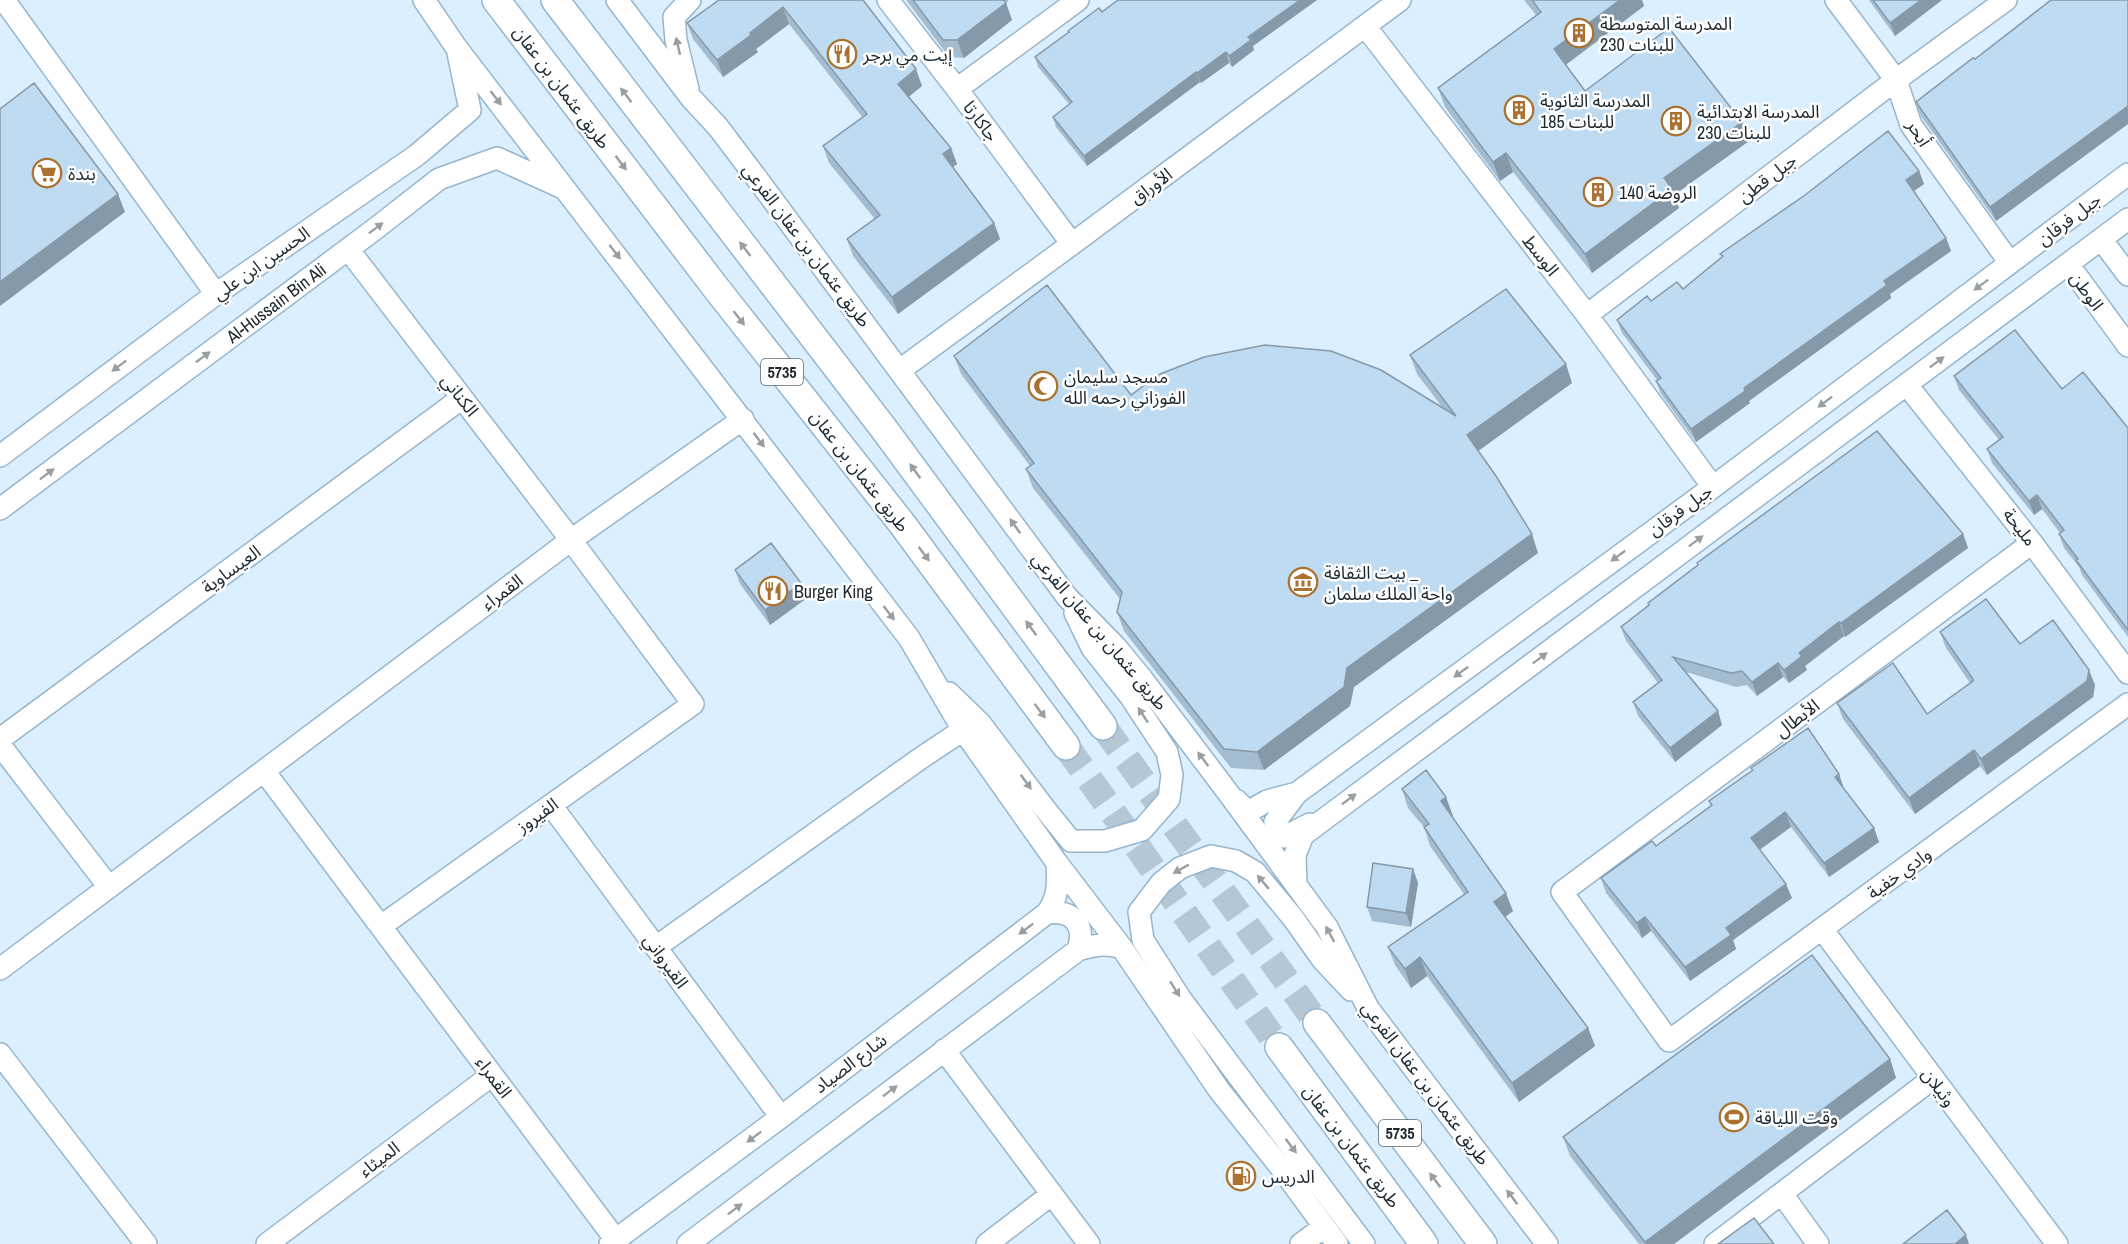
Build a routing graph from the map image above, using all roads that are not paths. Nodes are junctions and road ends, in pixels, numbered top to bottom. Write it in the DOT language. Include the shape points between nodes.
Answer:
graph roads {
  1 [pos="4,0"];
  2 [pos="424,0"];
  3 [pos="496,0"];
  4 [pos="555,0"];
  5 [pos="617,0"];
  6 [pos="690,0"];
  7 [pos="888,0"];
  8 [pos="1078,0"];
  9 [pos="1401,0"];
  10 [pos="1836,0"];
  11 [pos="2006,0"];
  12 [pos="1365,26"];
  13 [pos="456,46"];
  14 [pos="1896,80"];
  15 [pos="957,89"];
  16 [pos="691,98"];
  17 [pos="417,155"];
  18 [pos="2128,174"];
  19 [pos="439,179"];
  20 [pos="567,190"];
  21 [pos="2128,219"];
  22 [pos="2101,239"];
  23 [pos="1072,244"];
  24 [pos="348,249"];
  25 [pos="2010,263"];
  26 [pos="2068,264"];
  27 [pos="2128,275"];
  28 [pos="216,294"];
  29 [pos="1587,315"];
  30 [pos="2128,346"];
  31 [pos="900,370"];
  32 [pos="1907,385"];
  33 [pos="462,398"];
  34 [pos="743,419"];
  35 [pos="0,456"];
  36 [pos="1713,486"];
  37 [pos="0,509"];
  38 [pos="571,540"];
  39 [pos="2032,543"];
  40 [pos="1067,597"];
  41 [pos="2128,673"];
  42 [pos="931,676"];
  43 [pos="693,704"];
  44 [pos="2128,704"];
  45 [pos="1103,726"];
  46 [pos="963,730"];
  47 [pos="0,739"];
  48 [pos="0,745"];
  49 [pos="1066,746"];
  50 [pos="264,771"];
  51 [pos="1226,790"];
  52 [pos="1297,793"];
  53 [pos="551,805"];
  54 [pos="1326,817"];
  55 [pos="1057,863"];
  56 [pos="1296,885"];
  57 [pos="109,887"];
  58 [pos="1047,913"];
  59 [pos="381,926"];
  60 [pos="1822,929"];
  61 [pos="656,947"];
  62 [pos="1122,948"];
  63 [pos="1078,950"];
  64 [pos="0,969"];
  65 [pos="1368,1008"];
  66 [pos="1317,1023"];
  67 [pos="1669,1041"];
  68 [pos="1279,1047"];
  69 [pos="944,1050"];
  70 [pos="0,1054"];
  71 [pos="492,1075"];
  72 [pos="1932,1079"];
  73 [pos="781,1116"];
  74 [pos="1052,1194"];
  75 [pos="1782,1194"];
  76 [pos="1324,1227"];
  77 [pos="613,1242"];
  78 [pos="146,1244"];
  79 [pos="267,1244"];
  80 [pos="688,1244"];
  81 [pos="987,1244"];
  82 [pos="1089,1244"];
  83 [pos="1301,1244"];
  84 [pos="1337,1244"];
  85 [pos="1364,1244"];
  86 [pos="1424,1244"];
  87 [pos="1483,1244"];
  88 [pos="1547,1244"];
  89 [pos="1714,1244"];
  90 [pos="1818,1244"];
  91 [pos="2057,1244"];
  1 -- 28 [label="street"];
  2 -- 13 [label="street"];
  3 -- 49 [label="main road, طريق عثمان بن عفان / 5735, one-way" via="903,525"];
  45 -- 4 [label="main road, 5735, one-way" via="884,429"];
  5 -- 16 [label="street, طريق عثمان بن عفان الفرعي"];
  16 -- 6 [label="street, one-way" via="674,17"];
  7 -- 15 [label="street, جاكارتا"];
  8 -- 15 [label="street"];
  9 -- 12 [label="street, الأوراق"];
  10 -- 14 [label="street, أبحر"];
  11 -- 14 [label="street, جبل قطن"];
  12 -- 23 [label="street, الأوراق"];
  12 -- 29 [label="street, الوسط"];
  13 -- 17 [label="street, الحسين ابن علي" via="470,110"];
  13 -- 20 [label="street, one-way"];
  14 -- 25 [label="street, أبحر" via="1911,124"];
  14 -- 29 [label="street, جبل قطن"];
  15 -- 23 [label="street, جاكارتا"];
  16 -- 31 [label="street, طريق عثمان بن عفان الفرعي" via="746,163"];
  17 -- 19 [label="street"];
  17 -- 28 [label="street, الحسين ابن علي"];
  18 -- 25 [label="street, جبل فرقان"];
  19 -- 20 [label="street, Al-Hussain Bin Ali" via="497,158"];
  24 -- 19 [label="street, Al-Hussain Bin Ali, one-way"];
  20 -- 34 [label="street, one-way"];
  21 -- 22 [label="street, جبل فرقان"];
  22 -- 26 [label="street, جبل فرقان"];
  22 -- 27 [label="street"];
  23 -- 31 [label="street, الأوراق"];
  24 -- 33 [label="street, الكناني"];
  37 -- 24 [label="street, Al-Hussain Bin Ali, one-way"];
  25 -- 36 [label="street, جبل فرقان, one-way"];
  26 -- 30 [label="street, الوطن"];
  32 -- 26 [label="street, جبل فرقان, one-way"];
  28 -- 35 [label="street, الحسين ابن علي, one-way"];
  29 -- 36 [label="street, الوسط"];
  40 -- 31 [label="street, طريق عثمان بن عفان الفرعي, one-way"];
  32 -- 39 [label="street, مليحة"];
  54 -- 32 [label="street, جبل فرقان, one-way"];
  33 -- 38 [label="street, الكناني"];
  33 -- 47 [label="street, العيساوية"];
  34 -- 38 [label="street, القمراء"];
  34 -- 42 [label="street, one-way" via="909,638"];
  36 -- 52 [label="street, جبل فرقان, one-way"];
  38 -- 43 [label="street, الكناني"];
  38 -- 50 [label="street, القمراء"];
  39 -- 41 [label="street, مليحة"];
  39 -- 67 [label="street, الأبطال" via="1562,892"];
  42 -- 40 [label="street, one-way" via="980,723 1071,841 1105,841 1142,830 1169,800 1172,775 1167,752 1092,648"];
  51 -- 40 [label="street, طريق عثمان بن عفان الفرعي, one-way" via="1137,672"];
  42 -- 46 [label="street"];
  43 -- 53 [label="street, الفيروز"];
  44 -- 60 [label="street, وادي خفية"];
  46 -- 55 [label="street"];
  46 -- 61 [label="street"];
  48 -- 57 [label="street"];
  50 -- 57 [label="street, القمراء"];
  50 -- 59 [label="street, القمراء"];
  51 -- 52 [label="street, جبل فرقان" via="1248,812 1267,801"];
  51 -- 56 [label="street, طريق عثمان بن عفان الفرعي"];
  52 -- 54 [label="street" via="1275,822 1284,837"];
  53 -- 59 [label="street, الفيروز"];
  53 -- 61 [label="street, القيرواني"];
  54 -- 56 [label="street, جبل فرقان" via="1303,835 1295,855"];
  55 -- 58 [label="street" via="1058,889"];
  55 -- 62 [label="street"];
  65 -- 56 [label="street, طريق عثمان بن عفان الفرعي, one-way" via="1327,927"];
  57 -- 64 [label="street, القمراء"];
  58 -- 63 [label="street" via="1060,911 1071,916 1082,938"];
  58 -- 73 [label="street, شارع الصياد, one-way"];
  59 -- 71 [label="street, القمراء"];
  60 -- 67 [label="street, وادي خفية"];
  60 -- 72 [label="street, وثيلان"];
  61 -- 73 [label="street, القيرواني"];
  62 -- 63 [label="street" via="1098,944"];
  62 -- 76 [label="street" via="1219,1090"];
  63 -- 69 [label="street"];
  65 -- 85 [label="street, one-way" via="1322,959 1255,872 1236,861 1210,856 1180,868 1161,883 1139,912 1143,940 1180,998"];
  88 -- 65 [label="street, طريق عثمان بن عفان الفرعي, one-way"];
  87 -- 66 [label="main road, 5735, one-way"];
  68 -- 86 [label="main road, طريق عثمان بن عفان / 5735"];
  69 -- 74 [label="street"];
  80 -- 69 [label="street, one-way"];
  70 -- 78 [label="street"];
  71 -- 77 [label="street, القمراء"];
  71 -- 79 [label="street, الميثاء"];
  72 -- 75 [label="street"];
  72 -- 91 [label="street, وثيلان"];
  73 -- 77 [label="street, شارع الصياد, one-way"];
  74 -- 81 [label="street"];
  74 -- 82 [label="street"];
  75 -- 89 [label="street"];
  75 -- 90 [label="street"];
  76 -- 83 [label="street"];
  76 -- 84 [label="street"];
}
